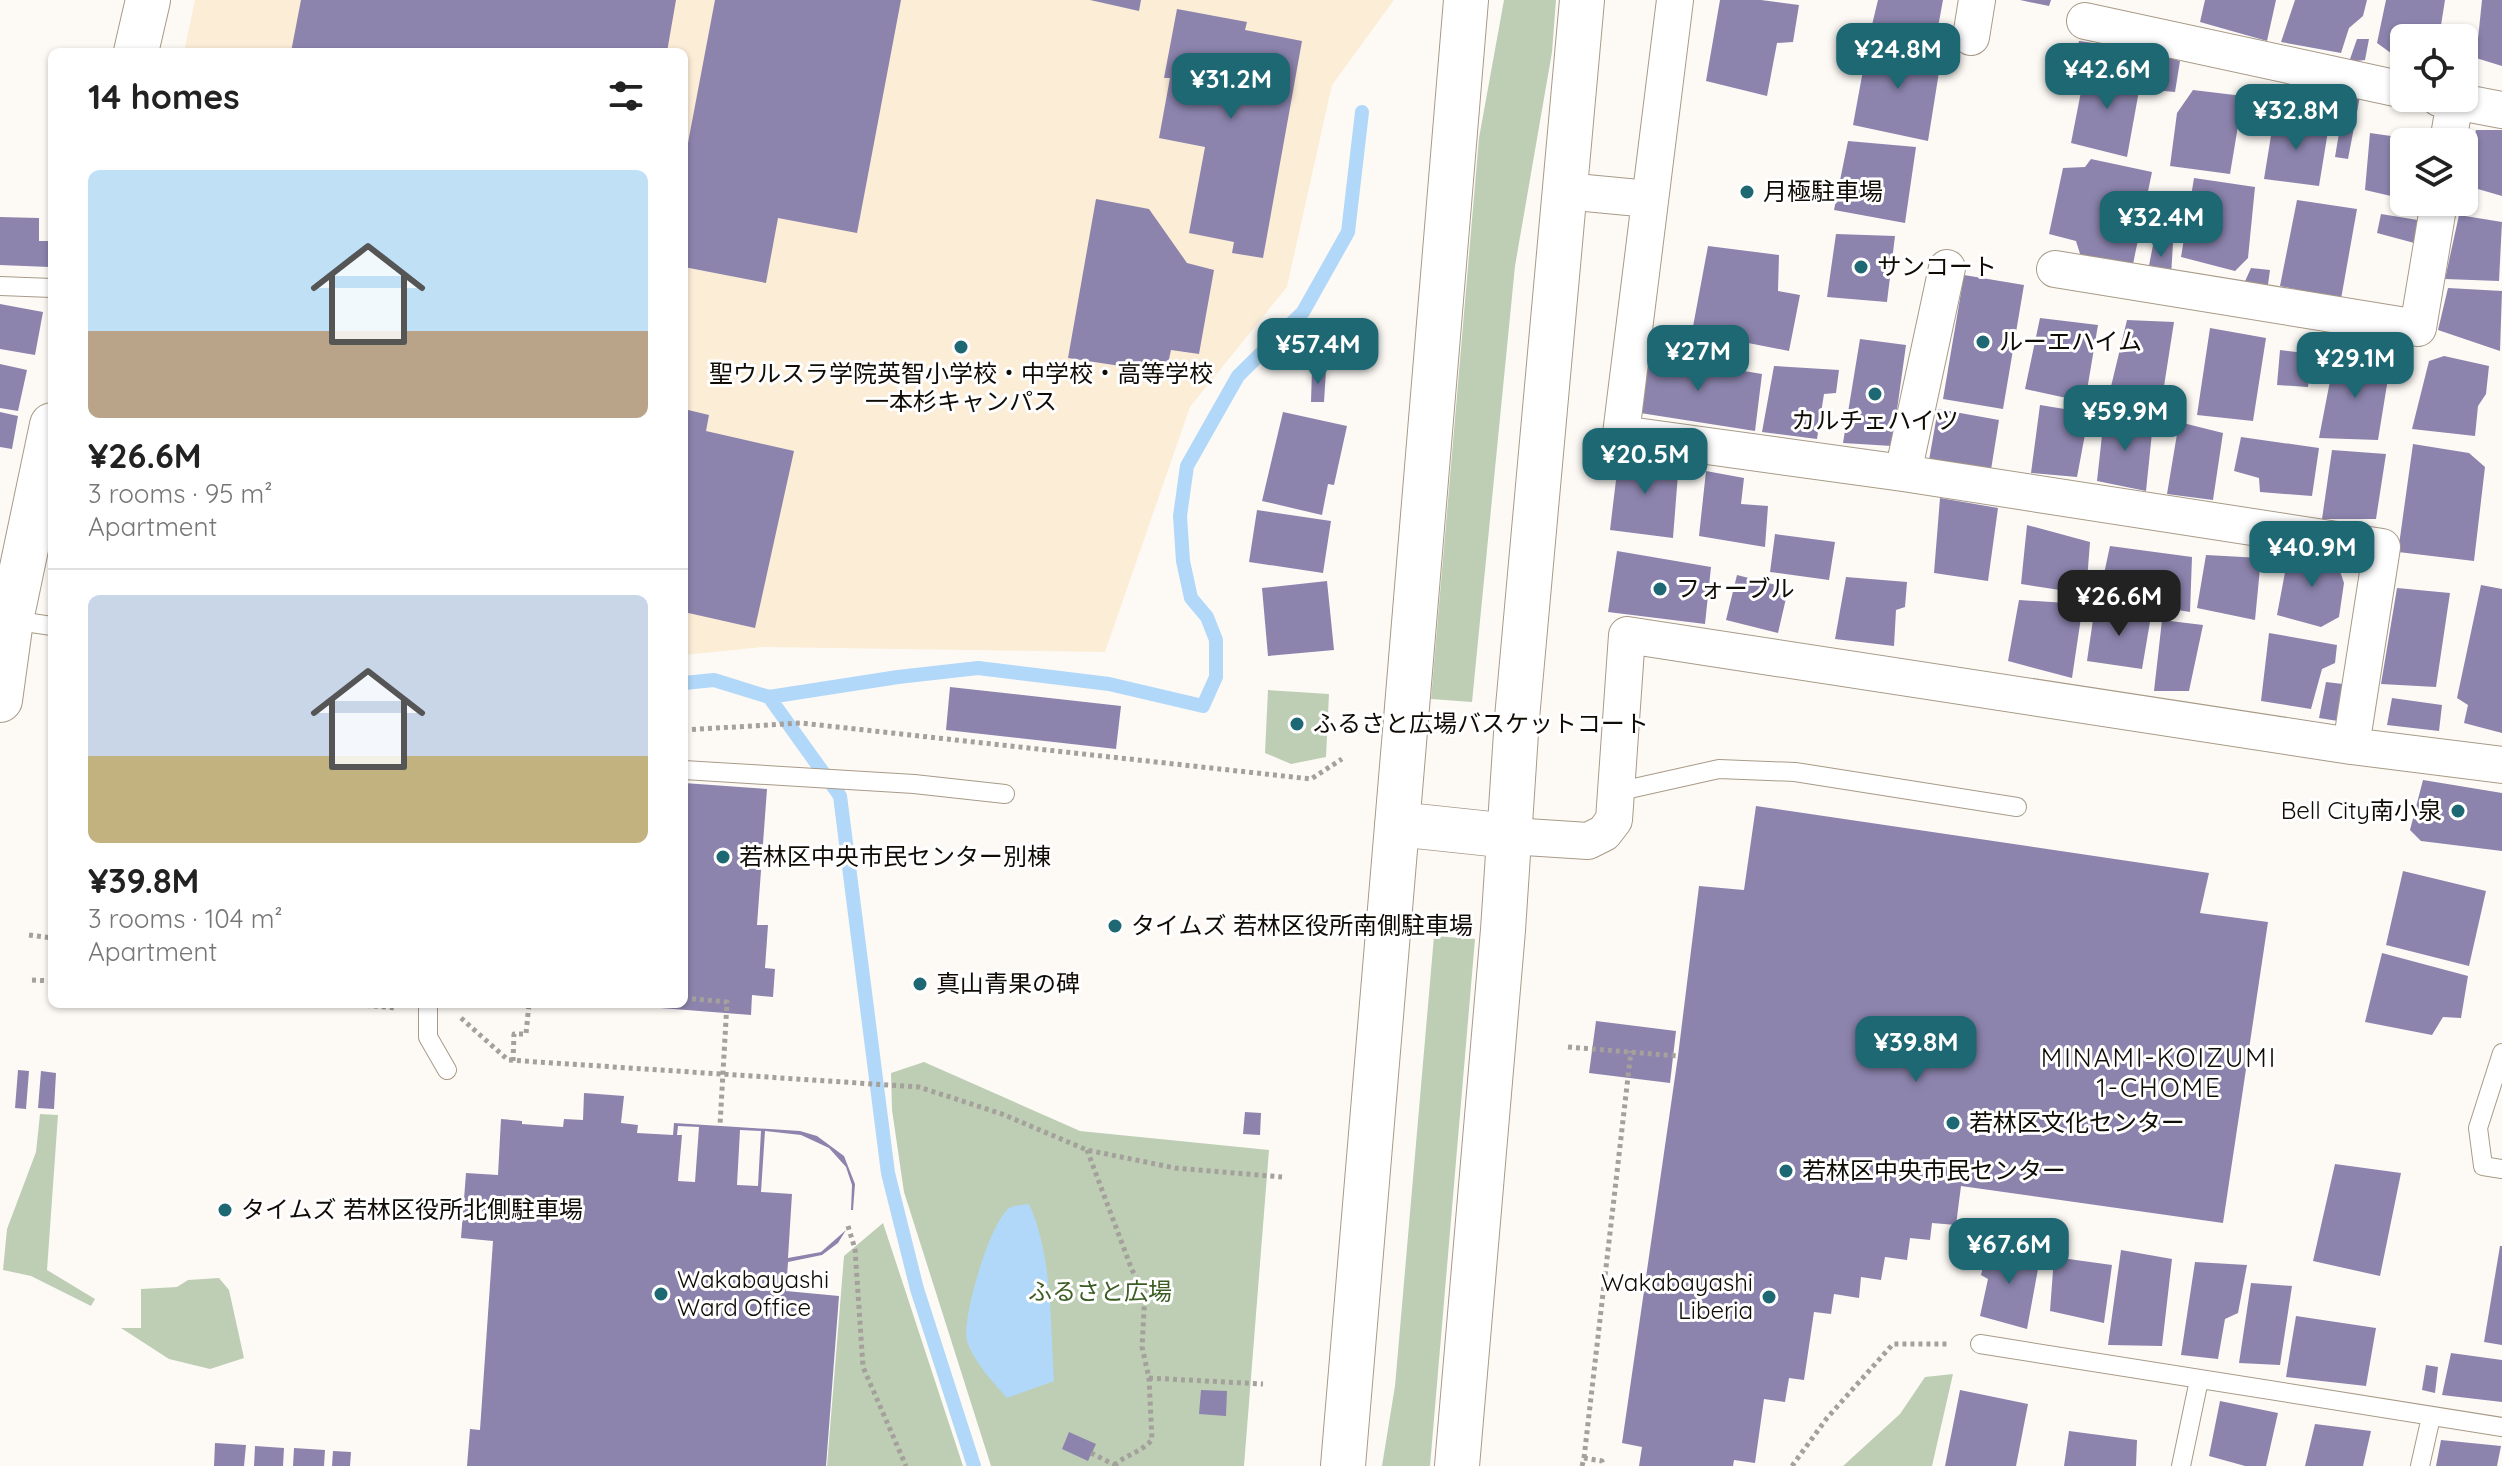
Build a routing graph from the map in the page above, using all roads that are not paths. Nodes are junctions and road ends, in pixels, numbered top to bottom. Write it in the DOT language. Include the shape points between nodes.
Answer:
graph roads {
  1 [pos="148,0"];
  2 [pos="1466,0"];
  3 [pos="1582,0"];
  4 [pos="1675,0"];
  5 [pos="1977,0"];
  6 [pos="2085,21"];
  7 [pos="1971,37"];
  8 [pos="137,48"];
  9 [pos="2390,87"];
  10 [pos="2478,106"];
  11 [pos="2502,110"];
  12 [pos="1565,191"];
  13 [pos="1649,199"];
  14 [pos="2437,216"];
  15 [pos="1947,268"];
  16 [pos="2055,269"];
  17 [pos="0,286"];
  18 [pos="48,288"];
  19 [pos="48,463"];
  20 [pos="1903,473"];
  21 [pos="31,623"];
  22 [pos="0,700"];
  23 [pos="2351,746"];
  24 [pos="2502,765"];
  25 [pos="688,770"];
  26 [pos="1616,792"];
  27 [pos="1005,794"];
  28 [pos="2017,807"];
  29 [pos="1397,824"];
  30 [pos="1510,836"];
  31 [pos="428,1008"];
  32 [pos="2502,1053"];
  33 [pos="447,1070"];
  34 [pos="2502,1169"];
  35 [pos="1980,1344"];
  36 [pos="2199,1380"];
  37 [pos="2431,1417"];
  38 [pos="2502,1427"];
  39 [pos="1343,1466"];
  40 [pos="1457,1466"];
  41 [pos="2181,1466"];
  42 [pos="2420,1466"];
  1 -- 8 [label="street"];
  2 -- 29 [label="street"];
  3 -- 12 [label="street"];
  4 -- 13 [label="street"];
  5 -- 7 [label="street"];
  6 -- 9 [label="street"];
  10 -- 11 [label="street"];
  12 -- 13 [label="street"];
  12 -- 30 [label="street"];
  13 -- 20 [label="street" via="1621,434"];
  14 -- 16 [label="street" via="2418,328"];
  15 -- 20 [label="street"];
  17 -- 18 [label="lane"];
  19 -- 21 [label="street"];
  20 -- 23 [label="street" via="2382,547"];
  21 -- 22 [label="street"];
  23 -- 24 [label="street"];
  23 -- 26 [label="street" via="1627,635"];
  25 -- 27 [label="lane"];
  26 -- 28 [label="lane" via="1719,769 1780,771"];
  26 -- 30 [label="street" via="1614,820 1588,841"];
  29 -- 30 [label="street"];
  29 -- 39 [label="street"];
  30 -- 40 [label="street"];
  31 -- 33 [label="lane" via="428,1037"];
  32 -- 34 [label="lane" via="2478,1128 2483,1166"];
  35 -- 36 [label="lane"];
  36 -- 37 [label="lane"];
  36 -- 41 [label="lane"];
  37 -- 38 [label="lane"];
  37 -- 42 [label="lane"];
}
